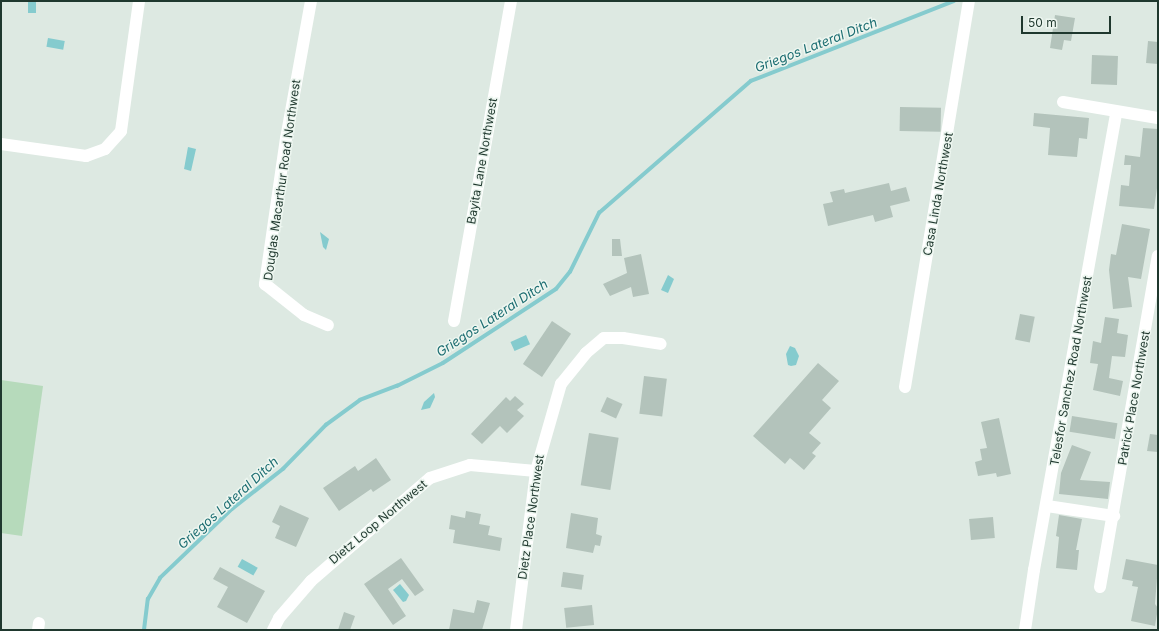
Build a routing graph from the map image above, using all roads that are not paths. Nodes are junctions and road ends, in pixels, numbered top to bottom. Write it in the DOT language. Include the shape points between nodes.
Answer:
graph roads {
  1 [pos="139,1"];
  2 [pos="311,1"];
  3 [pos="511,1"];
  4 [pos="969,1"];
  5 [pos="1062,102"];
  6 [pos="1116,112"];
  7 [pos="1158,118"];
  8 [pos="1,144"];
  9 [pos="1158,256"];
  10 [pos="454,321"];
  11 [pos="328,325"];
  12 [pos="661,344"];
  13 [pos="905,387"];
  14 [pos="536,471"];
  15 [pos="1047,506"];
  16 [pos="1114,516"];
  17 [pos="1100,588"];
  18 [pos="273,630"];
  19 [pos="516,630"];
  20 [pos="1025,630"];
  1 -- 8 [label="street" via="121,131 105,149 86,156"];
  2 -- 11 [label="street, Douglas Macarthur Road Northwest" via="286,138 265,284 304,316"];
  3 -- 10 [label="street, Bayita Lane Northwest"];
  4 -- 13 [label="street, Casa Linda Northwest"];
  5 -- 6 [label="street"];
  6 -- 7 [label="street"];
  6 -- 15 [label="street, Telesfor Sanchez Road Northwest"];
  9 -- 16 [label="street, Patrick Place Northwest"];
  12 -- 14 [label="street, Dietz Place Northwest" via="604,338 586,353 561,384"];
  14 -- 18 [label="street, Dietz Loop Northwest" via="470,466 430,478 311,581 279,618"];
  14 -- 19 [label="street, Dietz Place Northwest"];
  15 -- 16 [label="street"];
  15 -- 20 [label="street, Telesfor Sanchez Road Northwest"];
  16 -- 17 [label="street, Patrick Place Northwest"];
}
